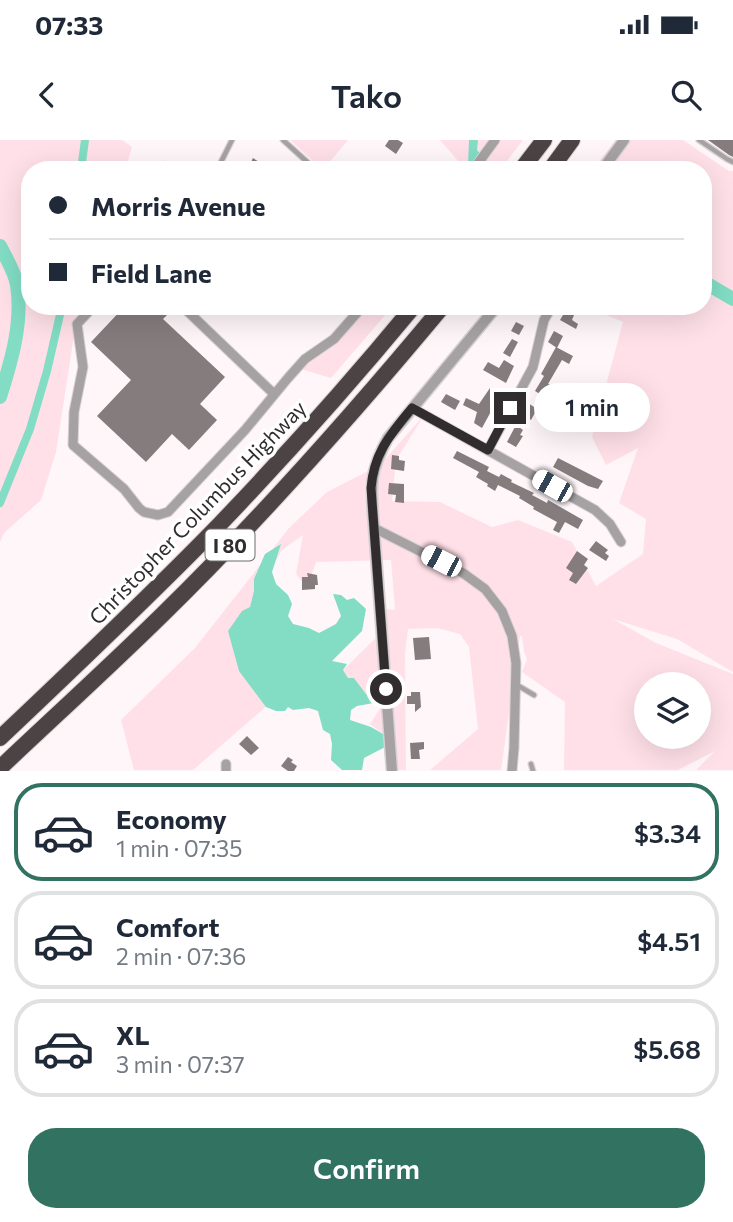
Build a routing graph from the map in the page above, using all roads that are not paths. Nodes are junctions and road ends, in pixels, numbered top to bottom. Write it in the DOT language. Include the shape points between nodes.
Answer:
graph roads {
  1 [pos="232,140"];
  2 [pos="283,140"];
  3 [pos="495,140"];
  4 [pos="544,140"];
  5 [pos="572,140"];
  6 [pos="624,140"];
  7 [pos="699,140"];
  8 [pos="220,161"];
  9 [pos="306,161"];
  10 [pos="479,161"];
  11 [pos="528,161"];
  12 [pos="557,161"];
  13 [pos="609,161"];
  14 [pos="733,162"];
  15 [pos="86,315"];
  16 [pos="191,315"];
  17 [pos="355,315"];
  18 [pos="406,315"];
  19 [pos="435,315"];
  20 [pos="490,315"];
  21 [pos="547,315"];
  22 [pos="274,394"];
  23 [pos="412,408"];
  24 [pos="488,450"];
  25 [pos="374,528"];
  26 [pos="621,542"];
  27 [pos="515,683"];
  28 [pos="534,695"];
  29 [pos="0,738"];
  30 [pos="531,764"];
  31 [pos="0,768"];
  32 [pos="393,771"];
  33 [pos="512,771"];
  34 [pos="533,771"];
  1 -- 8 [label="lane"];
  2 -- 9 [label="lane"];
  3 -- 10 [label="street"];
  4 -- 11 [label="highway"];
  5 -- 12 [label="highway"];
  6 -- 13 [label="street"];
  7 -- 14 [label="lane"];
  15 -- 22 [label="street" via="77,324 83,367 73,445 151,514 168,512"];
  16 -- 22 [label="street"];
  17 -- 22 [label="street"];
  18 -- 29 [label="highway, Christopher Columbus Highway / I 80" via="219,525"];
  19 -- 31 [label="highway, Christopher Columbus Highway / I 80" via="265,509 162,615"];
  20 -- 23 [label="street"];
  21 -- 24 [label="street" via="533,367"];
  23 -- 24 [label="street"];
  23 -- 25 [label="street" via="378,455 371,488"];
  24 -- 26 [label="street" via="595,510"];
  25 -- 27 [label="street" via="485,589 512,636"];
  25 -- 32 [label="street"];
  27 -- 28 [label="lane"];
  27 -- 33 [label="street"];
  30 -- 34 [label="lane"];
}
